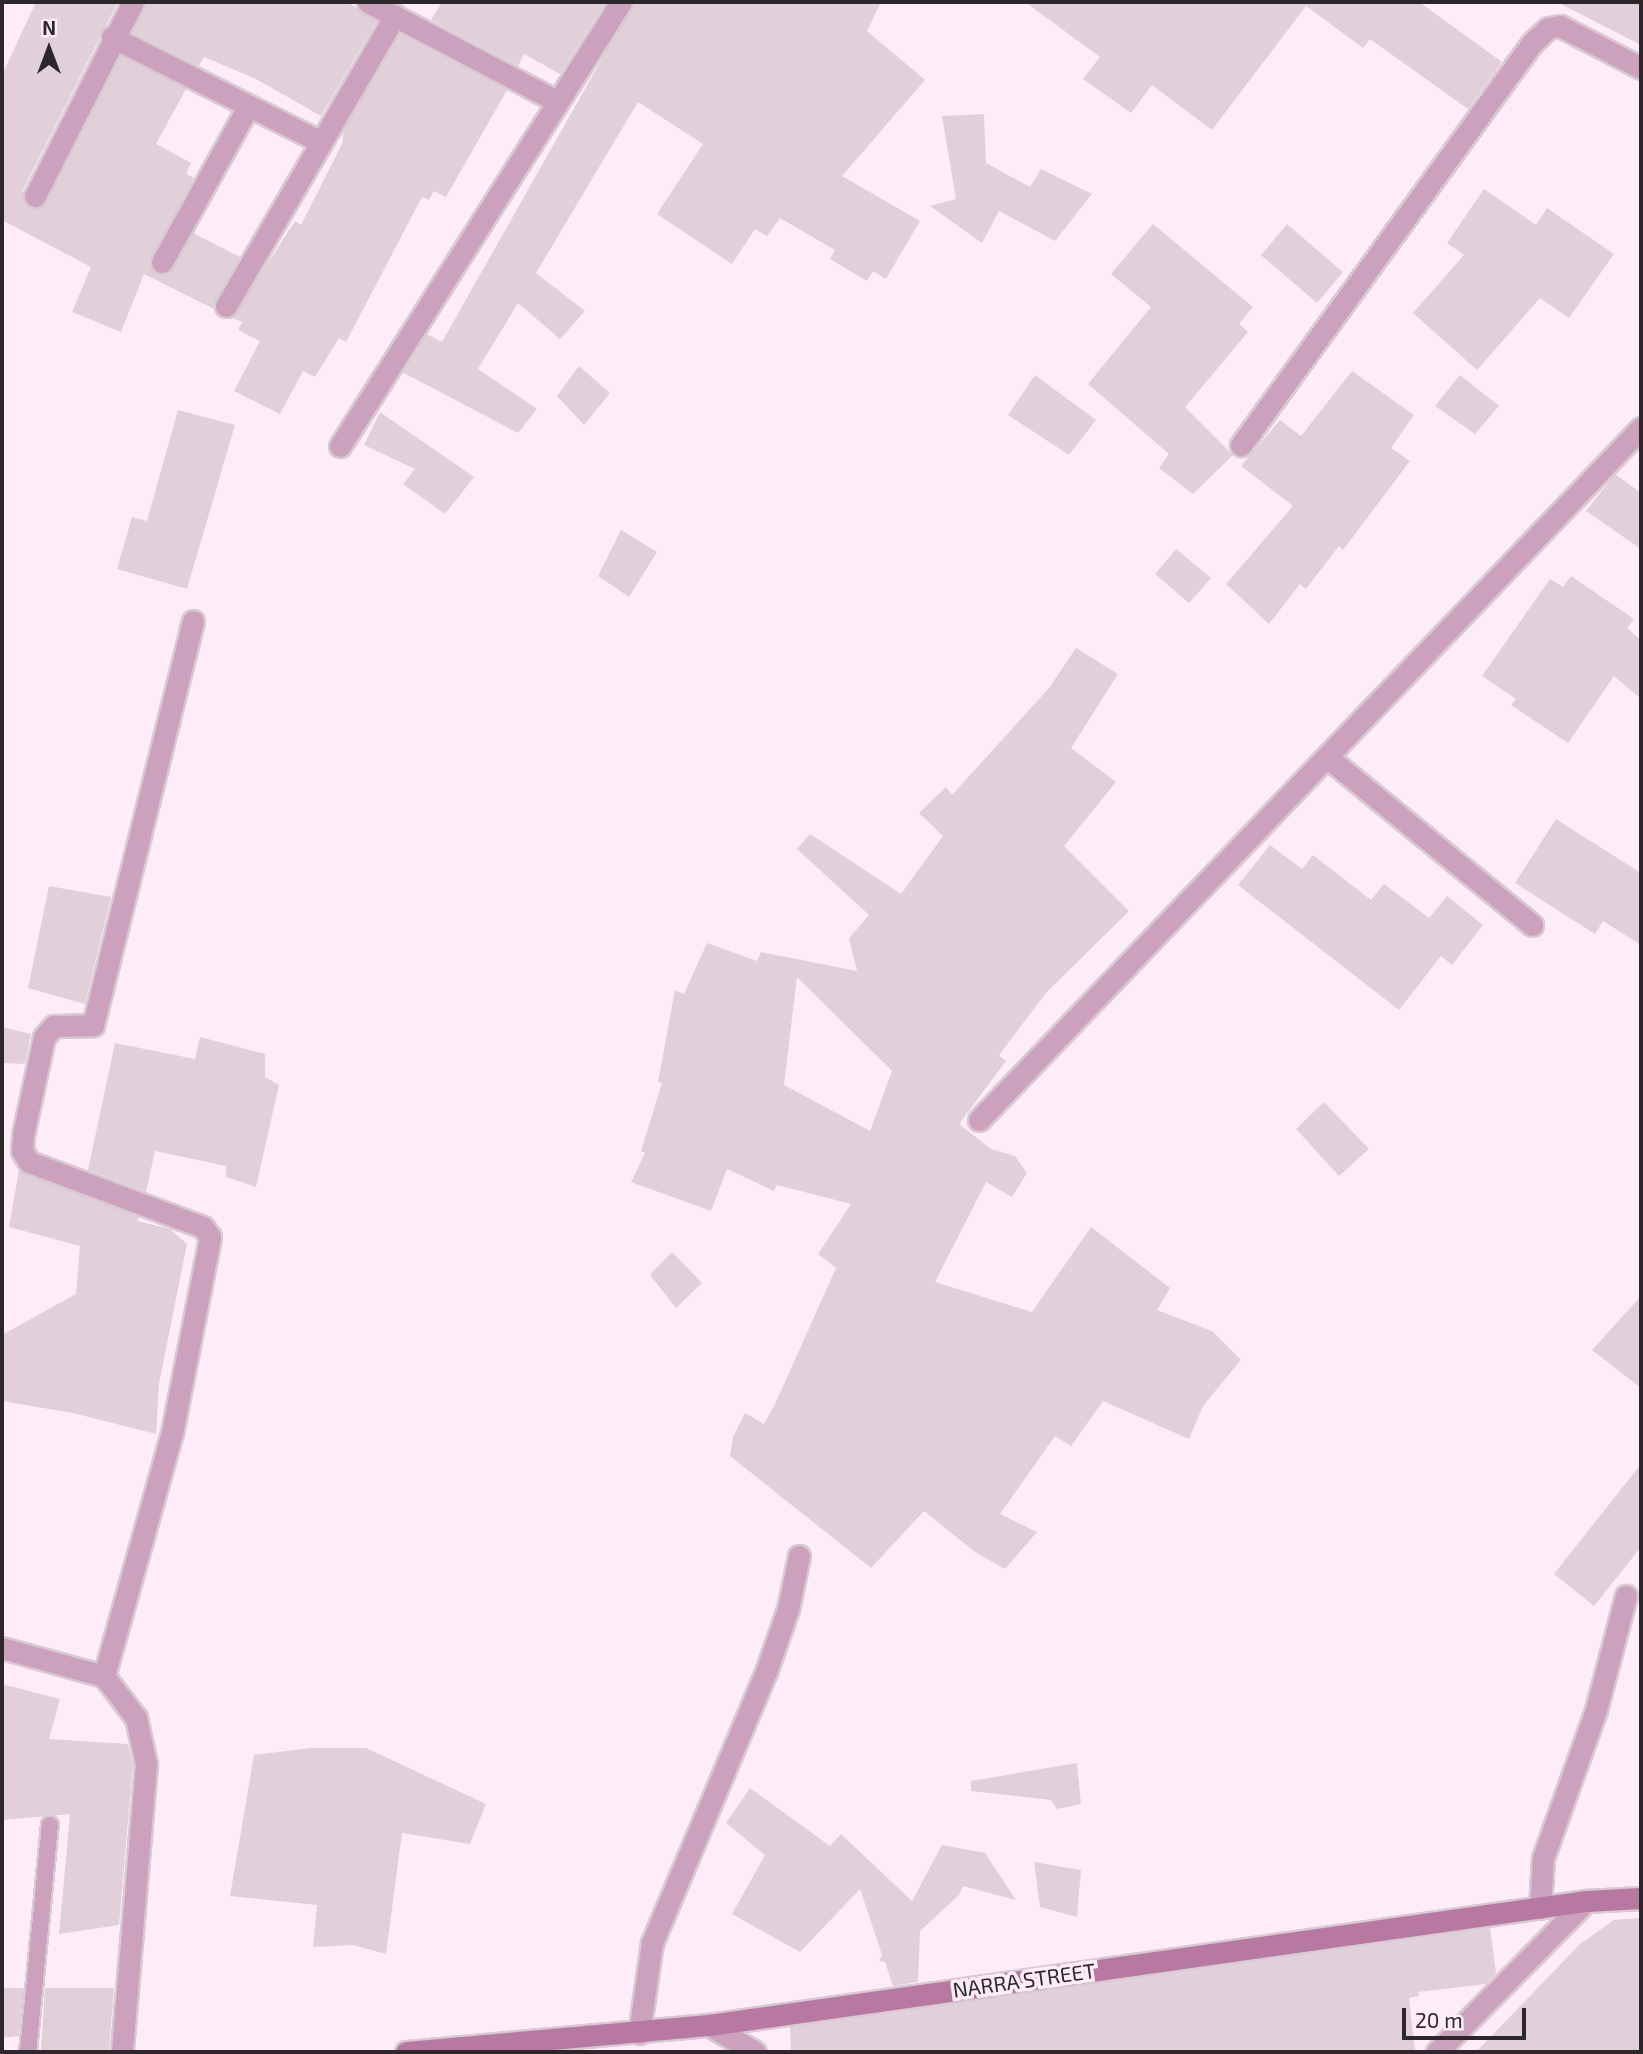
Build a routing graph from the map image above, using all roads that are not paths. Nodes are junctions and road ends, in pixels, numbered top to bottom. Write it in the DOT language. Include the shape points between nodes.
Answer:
graph roads {
  1 [pos="133,2"];
  2 [pos="368,2"];
  3 [pos="621,2"];
  4 [pos="394,16"];
  5 [pos="112,37"];
  6 [pos="1641,68"];
  7 [pos="555,100"];
  8 [pos="248,107"];
  9 [pos="321,142"];
  10 [pos="35,196"];
  11 [pos="162,262"];
  12 [pos="226,306"];
  13 [pos="1641,428"];
  14 [pos="1241,445"];
  15 [pos="341,446"];
  16 [pos="193,621"];
  17 [pos="1327,757"];
  18 [pos="1532,925"];
  19 [pos="979,1120"];
  20 [pos="799,1556"];
  21 [pos="1626,1596"];
  22 [pos="2,1648"];
  23 [pos="104,1676"];
  24 [pos="50,1825"];
  25 [pos="1641,1898"];
  26 [pos="1586,1901"];
  27 [pos="1541,1908"];
  28 [pos="709,2025"];
  29 [pos="639,2033"];
  30 [pos="28,2052"];
  31 [pos="122,2052"];
  32 [pos="406,2052"];
  33 [pos="755,2052"];
  34 [pos="1437,2052"];
  1 -- 5 [label="street"];
  2 -- 4 [label="street"];
  3 -- 7 [label="street"];
  4 -- 7 [label="street"];
  4 -- 9 [label="street"];
  5 -- 8 [label="street"];
  5 -- 10 [label="street"];
  6 -- 14 [label="street" via="1560,26 1548,28 1532,43"];
  7 -- 15 [label="street"];
  8 -- 9 [label="street"];
  8 -- 11 [label="street"];
  9 -- 12 [label="street"];
  13 -- 17 [label="street"];
  16 -- 23 [label="street" via="93,1025 54,1026 44,1037 23,1135 22,1151 29,1162 203,1227 211,1237 172,1433"];
  17 -- 18 [label="street"];
  17 -- 19 [label="street"];
  20 -- 29 [label="street" via="788,1609 766,1672 652,1943"];
  21 -- 27 [label="street" via="1596,1710 1542,1858"];
  22 -- 23 [label="street"];
  23 -- 31 [label="street" via="136,1718 146,1764"];
  24 -- 30 [label="lane"];
  25 -- 26 [label="street, NARRA STREET"];
  26 -- 27 [label="street, NARRA STREET"];
  26 -- 34 [label="street"];
  27 -- 28 [label="street, NARRA STREET"];
  28 -- 29 [label="street, NARRA STREET"];
  28 -- 33 [label="street"];
  29 -- 32 [label="street, NARRA STREET"];
}
